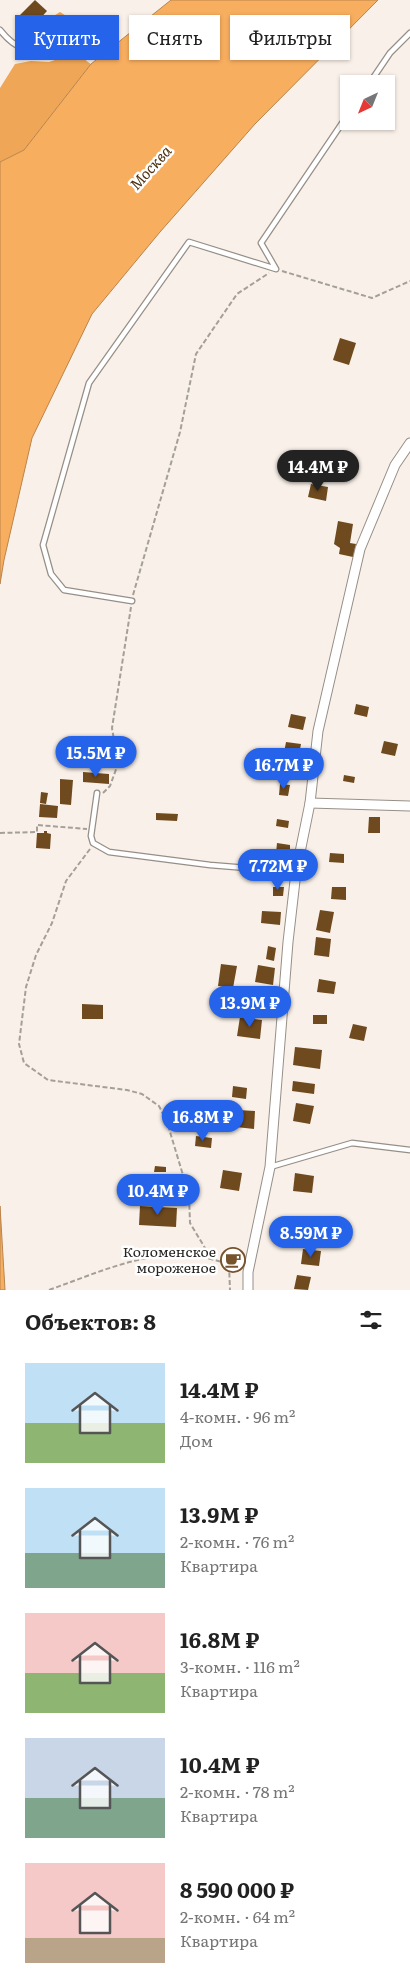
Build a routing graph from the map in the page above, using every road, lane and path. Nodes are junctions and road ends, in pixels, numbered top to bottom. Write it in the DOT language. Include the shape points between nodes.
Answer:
graph roads {
  1 [pos="0,30"];
  2 [pos="410,33"];
  3 [pos="15,46"];
  4 [pos="375,75"];
  5 [pos="340,126"];
  6 [pos="276,269"];
  7 [pos="410,281"];
  8 [pos="410,443"];
  9 [pos="132,601"];
  10 [pos="97,796"];
  11 [pos="310,804"];
  12 [pos="410,806"];
  13 [pos="91,830"];
  14 [pos="0,833"];
  15 [pos="93,843"];
  16 [pos="296,872"];
  17 [pos="410,1150"];
  18 [pos="270,1167"];
  19 [pos="211,1258"];
  20 [pos="228,1264"];
  21 [pos="248,1272"];
  22 [pos="49,1290"];
  23 [pos="230,1290"];
  24 [pos="248,1290"];
  1 -- 3 [label="lane"];
  2 -- 4 [label="lane" via="390,53"];
  5 -- 6 [label="lane" via="261,243"];
  6 -- 7 [label="path" via="372,298"];
  6 -- 9 [label="path" via="237,294 196,354 180,432"];
  6 -- 9 [label="lane" via="189,242 89,383 43,545 51,574 64,590"];
  8 -- 11 [label="street" via="395,465 360,549 318,731"];
  9 -- 10 [label="path" via="112,728 118,764 110,786"];
  10 -- 13 [label="lane"];
  11 -- 12 [label="street"];
  11 -- 16 [label="street"];
  13 -- 14 [label="path" via="37,825 36,832"];
  13 -- 15 [label="lane"];
  15 -- 16 [label="lane" via="109,852"];
  15 -- 19 [label="path" via="66,881 52,923 36,955 26,987 19,1044 24,1063 48,1080 127,1090 142,1094 159,1106 189,1195 190,1223"];
  16 -- 18 [label="street" via="277,1058"];
  17 -- 18 [label="lane" via="352,1143"];
  18 -- 21 [label="street"];
  19 -- 20 [label="path"];
  19 -- 22 [label="path" via="160,1255"];
  20 -- 21 [label="path"];
  20 -- 23 [label="path"];
  21 -- 24 [label="street"];
}
